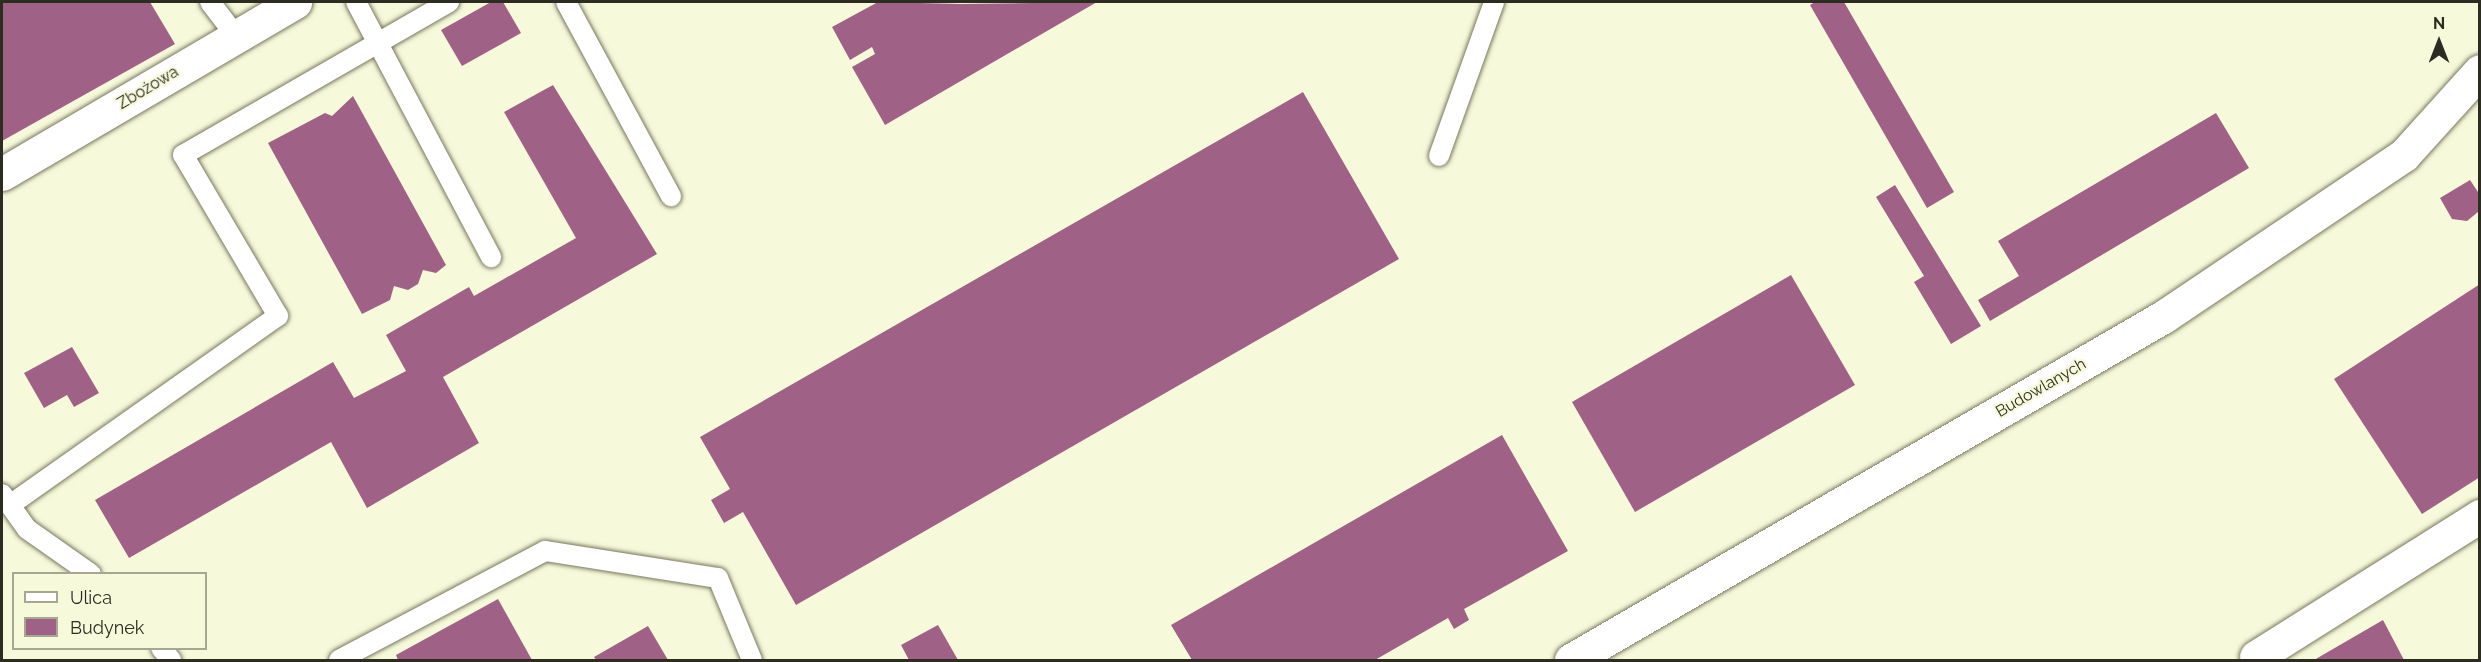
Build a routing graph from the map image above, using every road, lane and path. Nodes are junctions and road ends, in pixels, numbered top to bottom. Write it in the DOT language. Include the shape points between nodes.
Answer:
graph roads {
  1 [pos="210,2"];
  2 [pos="295,2"];
  3 [pos="356,2"];
  4 [pos="449,2"];
  5 [pos="566,2"];
  6 [pos="1494,2"];
  7 [pos="236,36"];
  8 [pos="378,41"];
  9 [pos="2480,71"];
  10 [pos="1439,156"];
  11 [pos="2,174"];
  12 [pos="671,196"];
  13 [pos="491,256"];
  14 [pos="6,499"];
  15 [pos="2480,516"];
  16 [pos="90,572"];
  17 [pos="2256,657"];
  18 [pos="339,660"];
  19 [pos="752,660"];
  20 [pos="1571,660"];
  1 -- 7 [label="lane"];
  2 -- 7 [label="street, Zbożowa"];
  3 -- 8 [label="lane"];
  4 -- 8 [label="lane"];
  5 -- 12 [label="lane"];
  6 -- 10 [label="lane"];
  7 -- 11 [label="street, Zbożowa"];
  8 -- 13 [label="lane"];
  8 -- 14 [label="lane" via="183,155 278,316"];
  9 -- 20 [label="street, Budowlanych" via="2404,155 2163,317"];
  14 -- 16 [label="lane" via="27,529"];
  15 -- 17 [label="street"];
  18 -- 19 [label="lane" via="545,551 718,578"];
}
